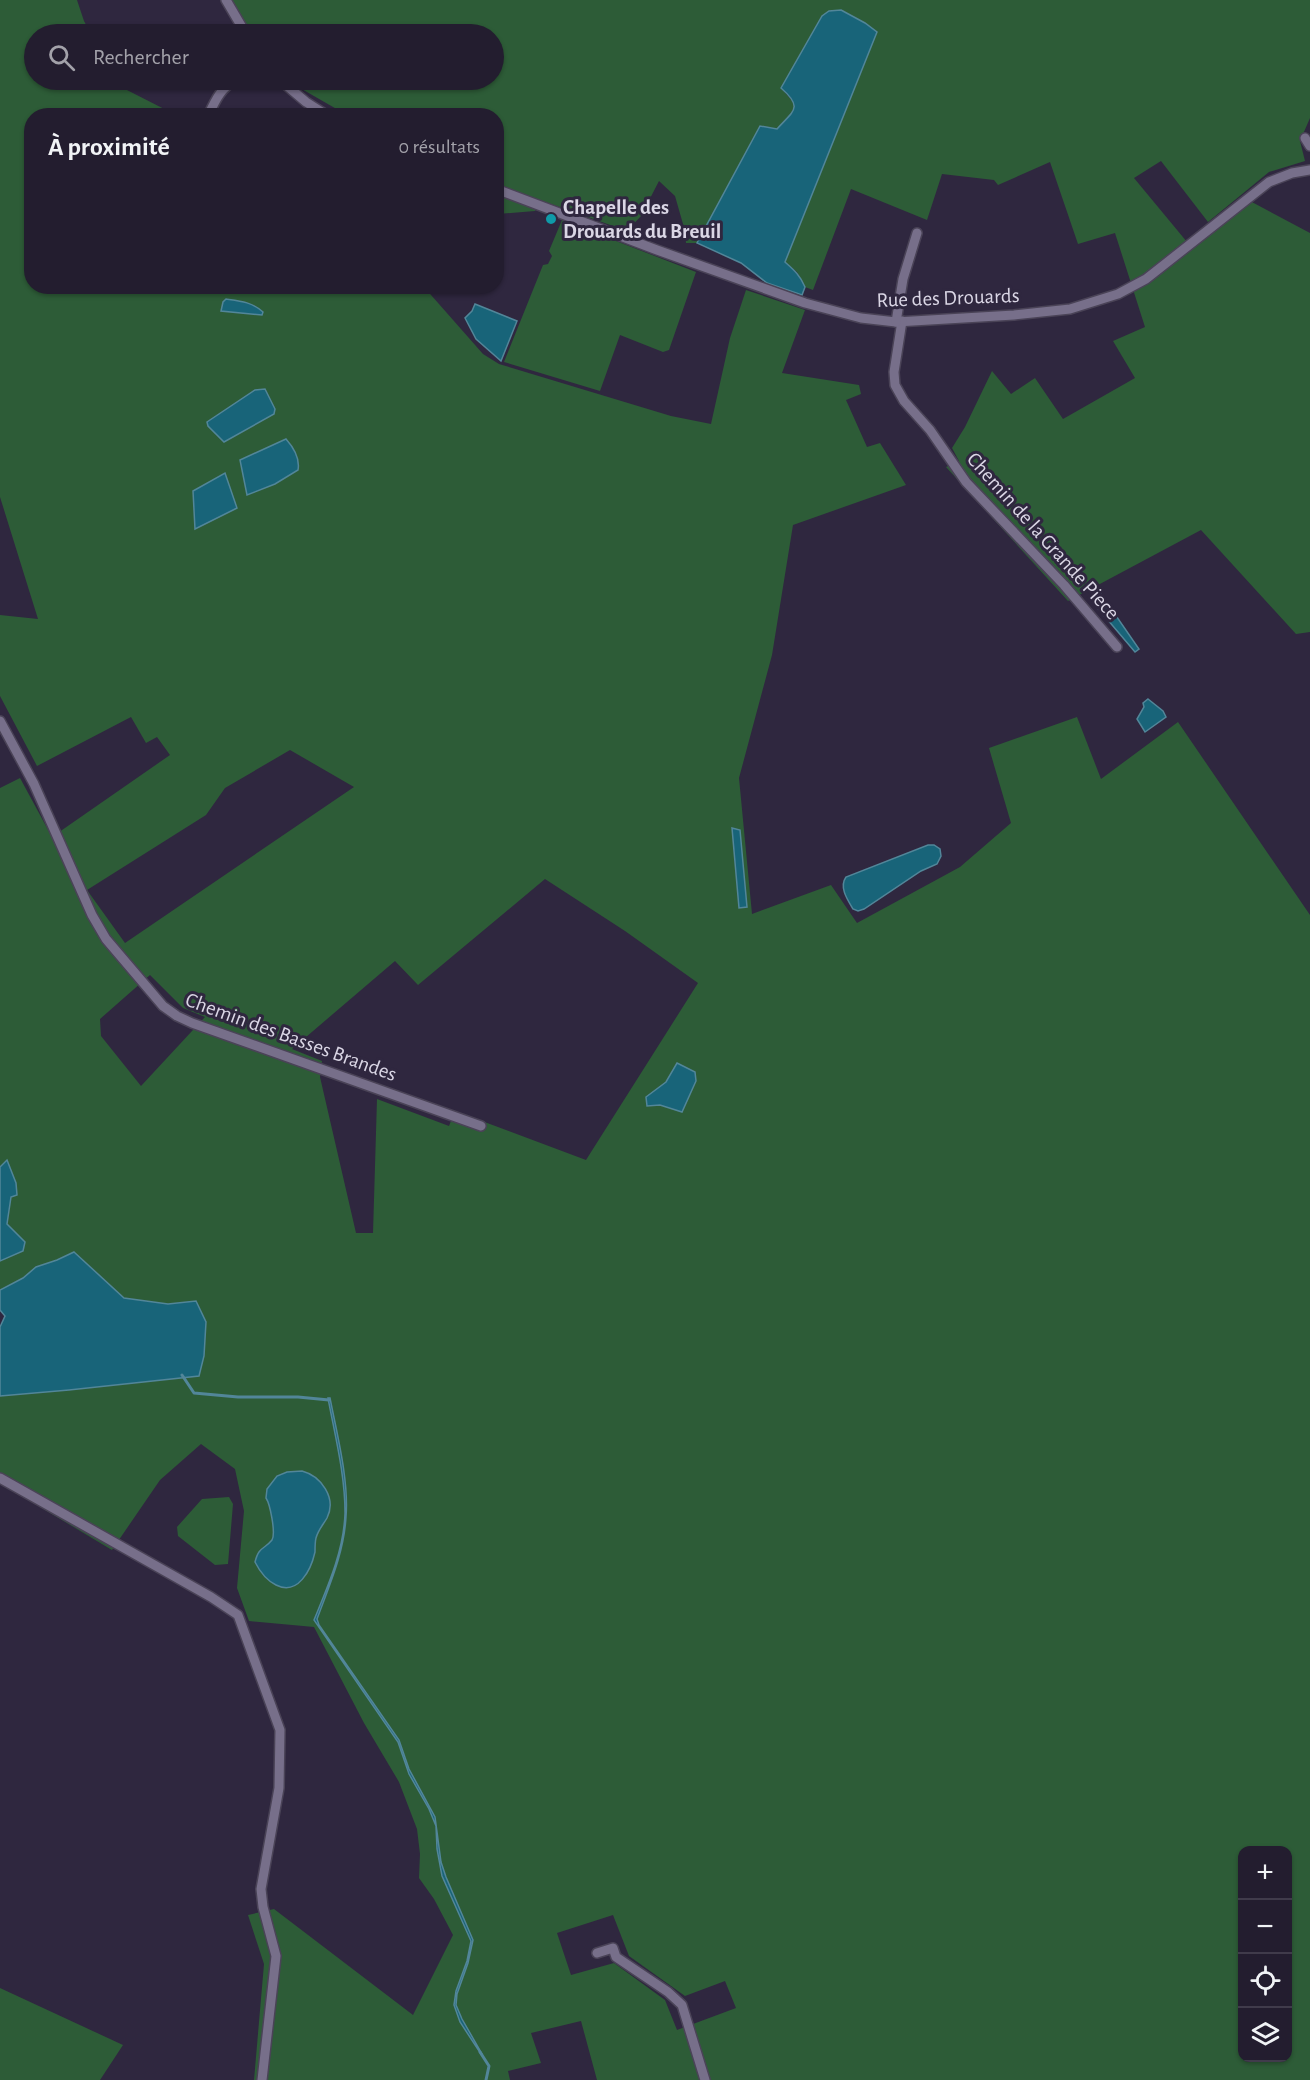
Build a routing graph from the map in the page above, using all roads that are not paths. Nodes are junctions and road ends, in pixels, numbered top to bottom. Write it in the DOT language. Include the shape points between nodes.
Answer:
graph roads {
  1 [pos="226,0"];
  2 [pos="240,24"];
  3 [pos="222,90"];
  4 [pos="292,90"];
  5 [pos="212,108"];
  6 [pos="315,108"];
  7 [pos="1310,170"];
  8 [pos="504,192"];
  9 [pos="917,233"];
  10 [pos="899,321"];
  11 [pos="1117,647"];
  12 [pos="0,721"];
  13 [pos="481,1126"];
  14 [pos="0,1478"];
  15 [pos="597,1953"];
  16 [pos="262,2080"];
  17 [pos="705,2080"];
  1 -- 2 [label="street"];
  3 -- 5 [label="street"];
  4 -- 6 [label="street"];
  7 -- 10 [label="street, Rue des Drouards" via="1269,182 1146,279 1118,294 1070,309"];
  8 -- 10 [label="street, Rue des Drouards" via="805,303 861,318"];
  9 -- 10 [label="street, Chemin de la Grande Piece" via="903,279"];
  10 -- 11 [label="street, Chemin de la Grande Piece" via="894,372 895,385 904,400 966,482"];
  12 -- 13 [label="street, Chemin des Basses Brandes" via="34,784 92,915 106,939 163,1006 192,1023"];
  14 -- 16 [label="street" via="238,1615 280,1730 279,1788 261,1888 262,1907 276,1956"];
  15 -- 17 [label="street" via="613,1948 616,1957 682,2005"];
}
